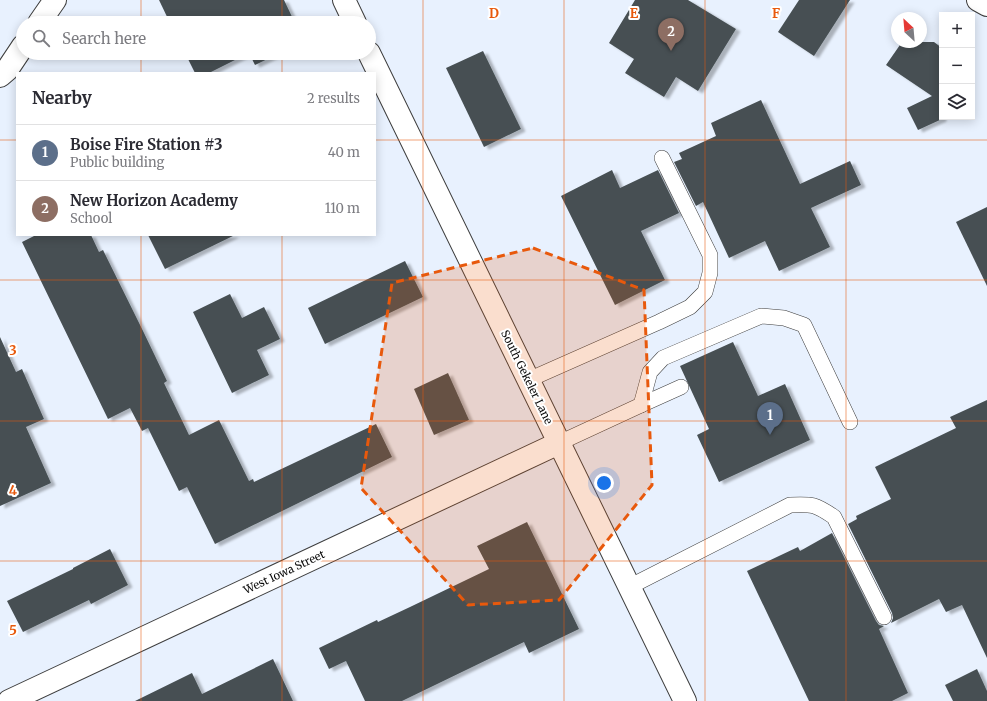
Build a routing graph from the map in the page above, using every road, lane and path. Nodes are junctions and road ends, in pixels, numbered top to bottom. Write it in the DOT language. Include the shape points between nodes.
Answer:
graph roads {
  1 [pos="55,0"];
  2 [pos="344,0"];
  3 [pos="978,0"];
  4 [pos="987,5"];
  5 [pos="44,16"];
  6 [pos="352,16"];
  7 [pos="16,54"];
  8 [pos="372,60"];
  9 [pos="2,70"];
  10 [pos="662,158"];
  11 [pos="528,380"];
  12 [pos="681,387"];
  13 [pos="641,405"];
  14 [pos="850,422"];
  15 [pos="559,443"];
  16 [pos="629,587"];
  17 [pos="884,617"];
  18 [pos="9,701"];
  19 [pos="685,701"];
  1 -- 5 [label="street"];
  2 -- 6 [label="street"];
  3 -- 4 [label="street"];
  7 -- 9 [label="street"];
  8 -- 11 [label="street, South Gekeler Lane"];
  10 -- 11 [label="lane" via="710,255 710,273 705,292 684,310"];
  11 -- 15 [label="street, South Gekeler Lane"];
  12 -- 13 [label="lane"];
  13 -- 14 [label="lane" via="650,372 663,358 761,316 784,318 804,325"];
  13 -- 15 [label="lane"];
  15 -- 16 [label="street, South Gekeler Lane"];
  15 -- 18 [label="street, West Iowa Street"];
  16 -- 17 [label="lane" via="790,506 810,504 822,508 834,517"];
  16 -- 19 [label="street, South Gekeler Lane"];
}
